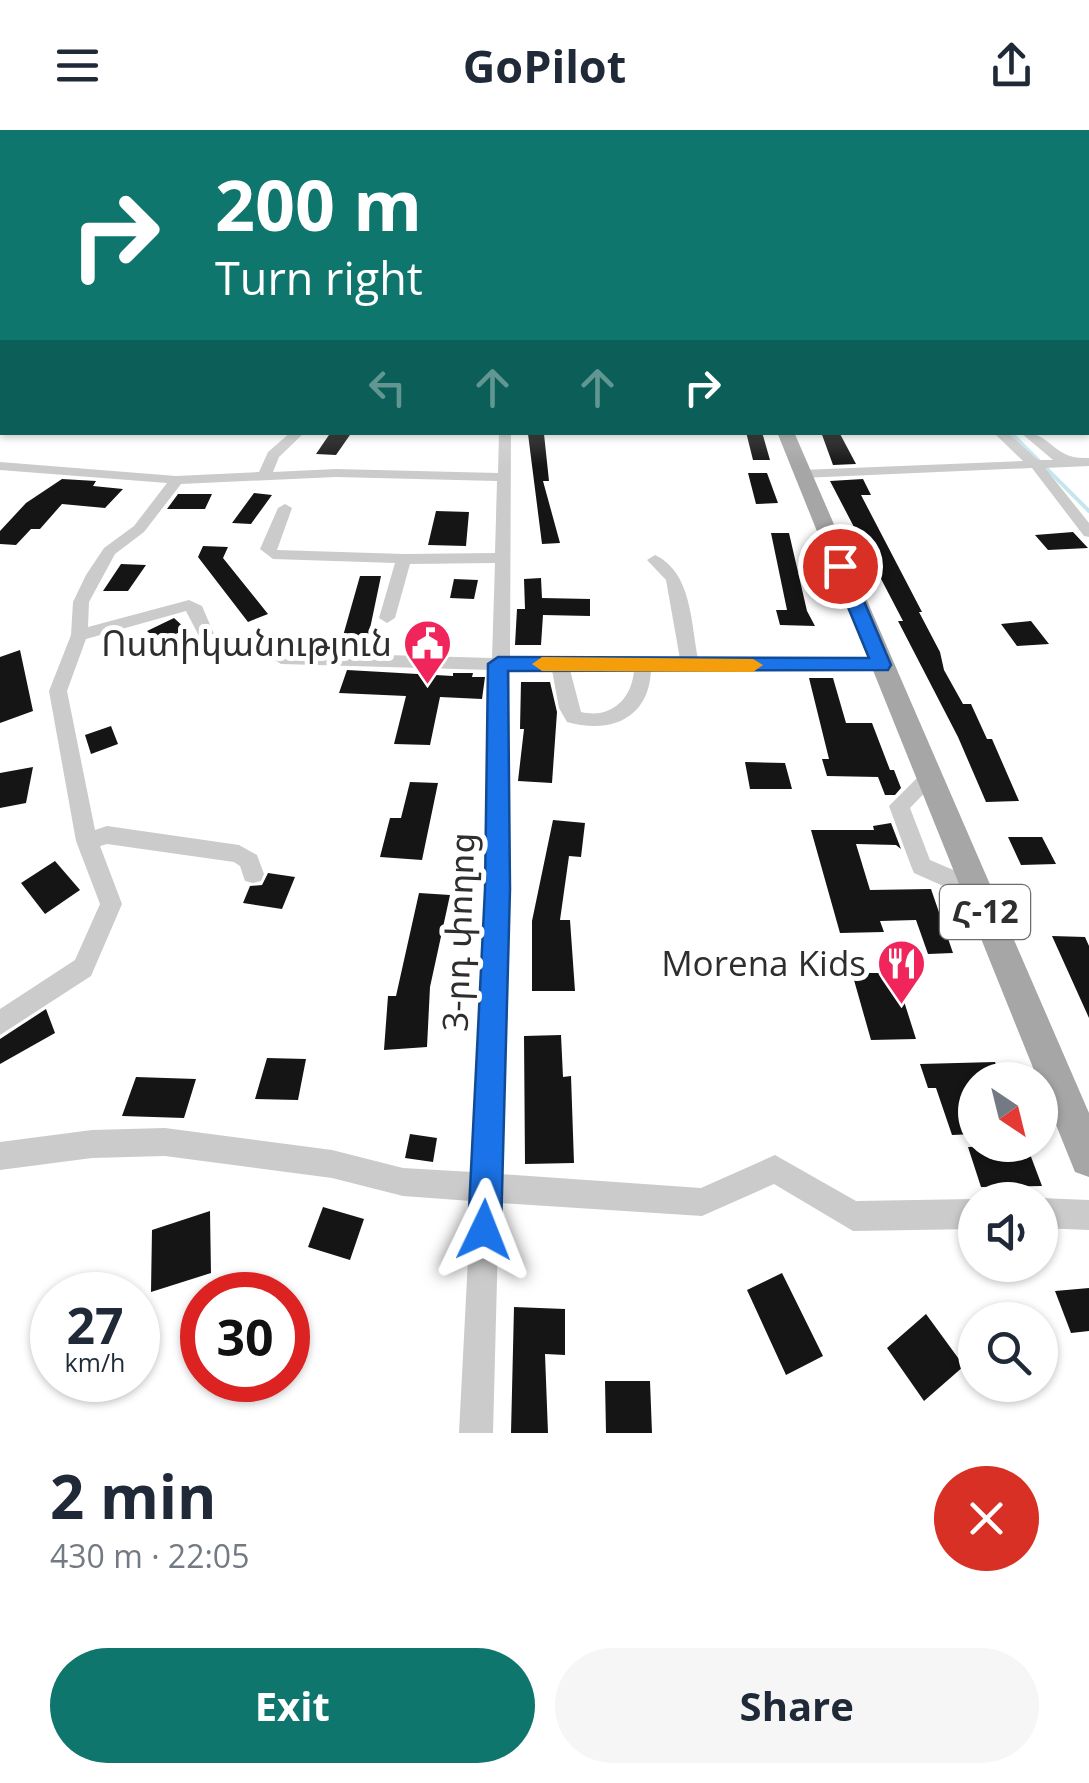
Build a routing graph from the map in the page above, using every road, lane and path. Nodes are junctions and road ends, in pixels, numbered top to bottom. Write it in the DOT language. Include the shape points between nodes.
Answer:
graph roads {
  1 [pos="296,435"];
  2 [pos="505,435"];
  3 [pos="785,435"];
  4 [pos="1004,435"];
  5 [pos="1030,435"];
  6 [pos="1089,462"];
  7 [pos="1066,463"];
  8 [pos="1042,465"];
  9 [pos="0,466"];
  10 [pos="264,474"];
  11 [pos="802,474"];
  12 [pos="502,477"];
  13 [pos="176,480"];
  14 [pos="285,508"];
  15 [pos="1089,533"];
  16 [pos="503,558"];
  17 [pos="404,559"];
  18 [pos="655,560"];
  19 [pos="387,618"];
  20 [pos="206,634"];
  21 [pos="79,636"];
  22 [pos="282,658"];
  23 [pos="498,664"];
  24 [pos="560,664"];
  25 [pos="643,665"];
  26 [pos="690,665"];
  27 [pos="881,665"];
  28 [pos="87,841"];
  29 [pos="253,874"];
  30 [pos="0,1023"];
  31 [pos="0,1156"];
  32 [pos="1089,1158"];
  33 [pos="486,1190"];
  34 [pos="958,1214"];
  35 [pos="1058,1214"];
  36 [pos="1089,1215"];
  37 [pos="476,1433"];
  1 -- 10 [label="street"];
  2 -- 12 [label="street, 3-րդ փողոց"];
  3 -- 11 [label="main road, Հ-12"];
  4 -- 8 [label="street"];
  5 -- 7 [label="street"];
  6 -- 7 [label="street"];
  7 -- 8 [label="street"];
  8 -- 11 [label="street"];
  8 -- 15 [label="street"];
  9 -- 13 [label="street"];
  10 -- 12 [label="street"];
  10 -- 13 [label="street"];
  11 -- 27 [label="main road, Հ-12"];
  12 -- 16 [label="street, 3-րդ փողոց"];
  13 -- 21 [label="street" via="139,529 101,563 82,602"];
  14 -- 17 [label="street" via="268,549 273,554"];
  16 -- 17 [label="street"];
  16 -- 23 [label="street, 3-րդ փողոց"];
  17 -- 19 [label="street"];
  18 -- 26 [label="street" via="674,578"];
  20 -- 21 [label="street" via="189,605"];
  21 -- 28 [label="street" via="58,691"];
  22 -- 23 [label="street"];
  23 -- 24 [label="street"];
  23 -- 33 [label="street, 3-րդ փողոց"];
  24 -- 25 [label="street"];
  24 -- 25 [label="street" via="568,708 574,717 598,722 625,713 638,695"];
  25 -- 26 [label="street"];
  26 -- 27 [label="street"];
  27 -- 32 [label="main road, Հ-12"];
  28 -- 29 [label="street" via="107,835 239,854"];
  28 -- 30 [label="street" via="111,904 84,968"];
  31 -- 33 [label="street" via="166,1142"];
  33 -- 34 [label="street" via="702,1202 775,1169 853,1216"];
  33 -- 37 [label="street, 3-րդ փողոց"];
  35 -- 36 [label="street"];
}
